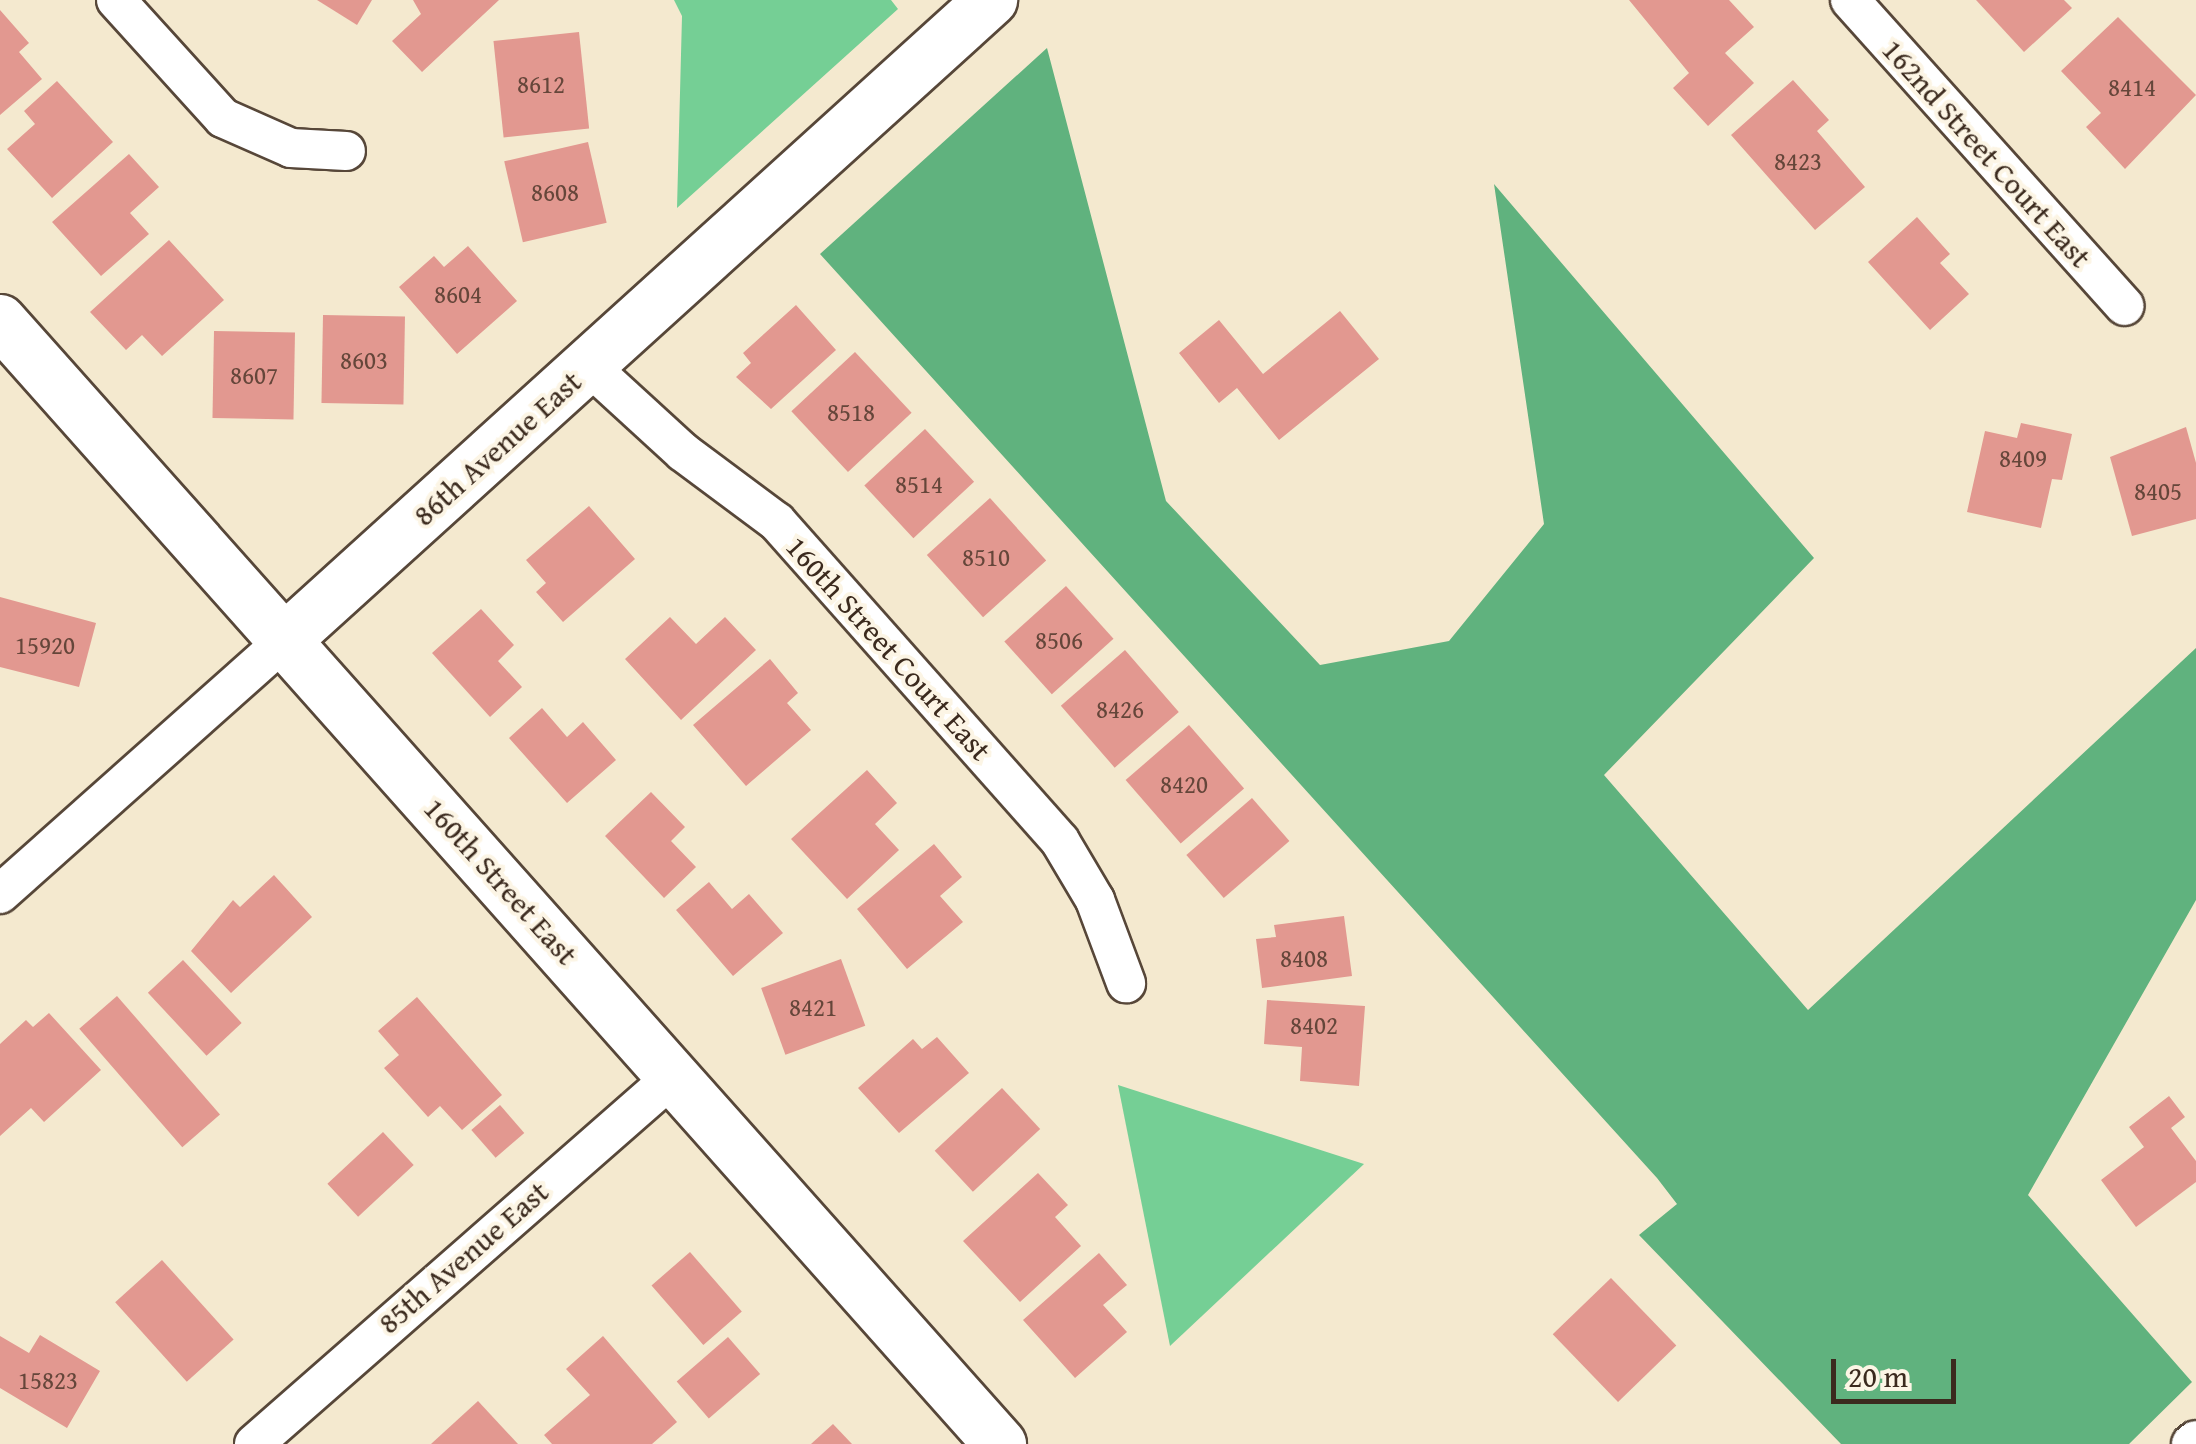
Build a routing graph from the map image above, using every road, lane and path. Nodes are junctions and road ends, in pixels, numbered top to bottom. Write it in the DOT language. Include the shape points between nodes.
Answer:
graph roads {
  1 [pos="116,0"];
  2 [pos="991,0"];
  3 [pos="1850,0"];
  4 [pos="346,151"];
  5 [pos="2125,306"];
  6 [pos="0,321"];
  7 [pos="588,366"];
  8 [pos="288,638"];
  9 [pos="0,894"];
  10 [pos="1126,983"];
  11 [pos="675,1075"];
  12 [pos="254,1444"];
  13 [pos="1000,1444"];
  1 -- 4 [label="street" via="223,118 292,148"];
  2 -- 7 [label="main road, 86th Avenue East"];
  3 -- 5 [label="street, 162nd Street Court East"];
  6 -- 8 [label="main road, 160th Street East"];
  7 -- 8 [label="main road, 86th Avenue East"];
  7 -- 10 [label="street, 160th Street Court East" via="697,464 777,522 1060,841 1095,900"];
  8 -- 9 [label="street, 86th Avenue East"];
  8 -- 11 [label="main road, 160th Street East"];
  11 -- 12 [label="street, 85th Avenue East"];
  11 -- 13 [label="main road, 160th Street East"];
}
